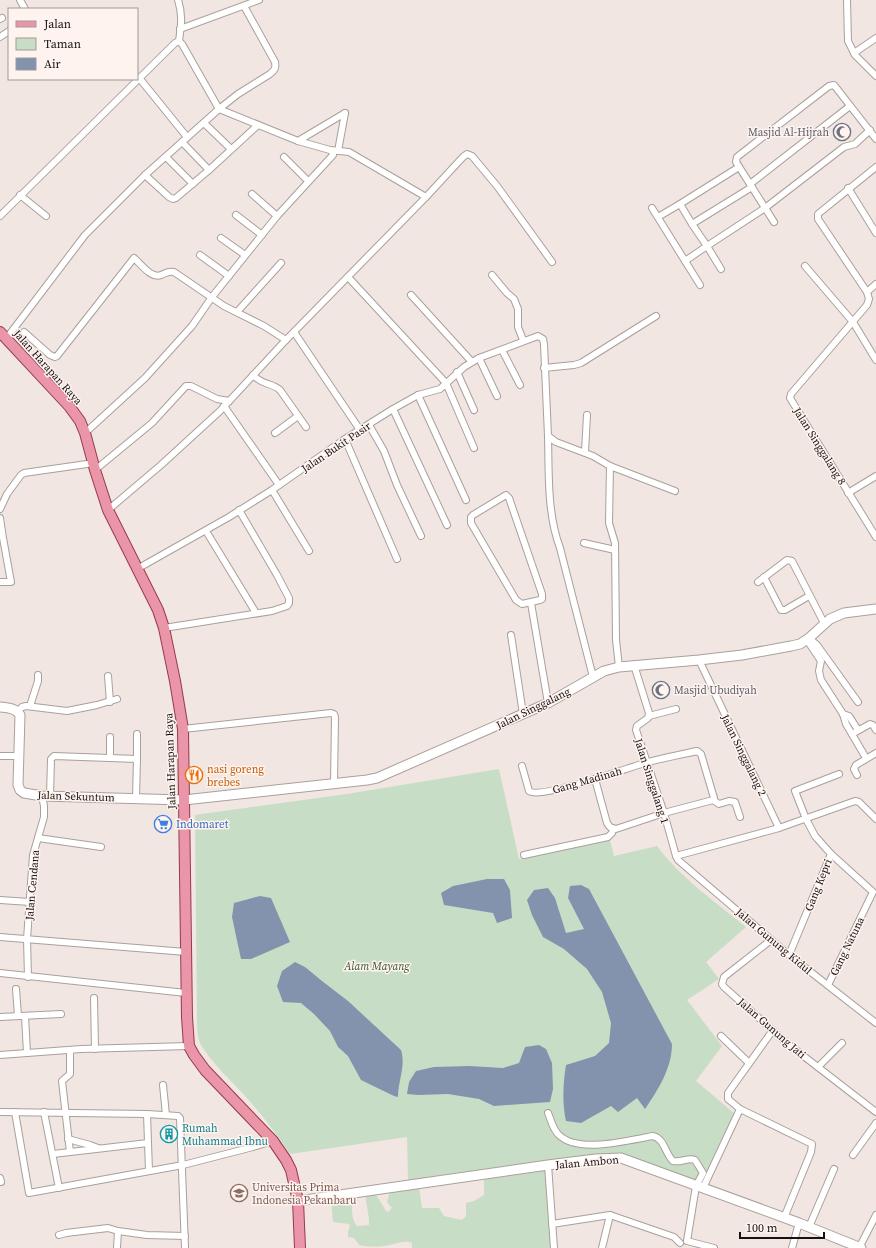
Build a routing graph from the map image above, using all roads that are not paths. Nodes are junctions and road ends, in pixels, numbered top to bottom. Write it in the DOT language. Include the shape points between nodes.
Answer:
graph roads {
  1 [pos="178,0"];
  2 [pos="259,0"];
  3 [pos="847,0"];
  4 [pos="244,6"];
  5 [pos="180,29"];
  6 [pos="876,38"];
  7 [pos="179,42"];
  8 [pos="854,53"];
  9 [pos="876,76"];
  10 [pos="140,79"];
  11 [pos="850,106"];
  12 [pos="219,110"];
  13 [pos="204,123"];
  14 [pos="258,125"];
  15 [pos="870,130"];
  16 [pos="876,139"];
  17 [pos="185,140"];
  18 [pos="298,141"];
  19 [pos="231,149"];
  20 [pos="338,151"];
  21 [pos="331,153"];
  22 [pos="166,157"];
  23 [pos="284,157"];
  24 [pos="739,166"];
  25 [pos="876,167"];
  26 [pos="209,170"];
  27 [pos="145,174"];
  28 [pos="308,181"];
  29 [pos="193,184"];
  30 [pos="751,186"];
  31 [pos="848,188"];
  32 [pos="252,194"];
  33 [pos="20,195"];
  34 [pos="426,197"];
  35 [pos="680,204"];
  36 [pos="652,208"];
  37 [pos="765,208"];
  38 [pos="236,215"];
  39 [pos="0,216"];
  40 [pos="46,216"];
  41 [pos="277,216"];
  42 [pos="658,217"];
  43 [pos="774,222"];
  44 [pos="692,224"];
  45 [pos="876,233"];
  46 [pos="262,234"];
  47 [pos="222,238"];
  48 [pos="707,246"];
  49 [pos="200,254"];
  50 [pos="245,255"];
  51 [pos="685,261"];
  52 [pos="282,262"];
  53 [pos="552,262"];
  54 [pos="805,266"];
  55 [pos="721,269"];
  56 [pos="492,275"];
  57 [pos="229,276"];
  58 [pos="348,277"];
  59 [pos="876,284"];
  60 [pos="700,285"];
  61 [pos="867,292"];
  62 [pos="411,295"];
  63 [pos="212,297"];
  64 [pos="237,312"];
  65 [pos="656,316"];
  66 [pos="853,322"];
  67 [pos="24,332"];
  68 [pos="294,332"];
  69 [pos="3,336"];
  70 [pos="286,340"];
  71 [pos="523,340"];
  72 [pos="502,350"];
  73 [pos="479,358"];
  74 [pos="876,360"];
  75 [pos="472,362"];
  76 [pos="544,368"];
  77 [pos="457,372"];
  78 [pos="253,375"];
  79 [pos="446,383"];
  80 [pos="520,385"];
  81 [pos="418,396"];
  82 [pos="497,396"];
  83 [pos="227,403"];
  84 [pos="393,409"];
  85 [pos="474,410"];
  86 [pos="587,415"];
  87 [pos="298,416"];
  88 [pos="369,425"];
  89 [pos="306,427"];
  90 [pos="360,430"];
  91 [pos="85,433"];
  92 [pos="275,433"];
  93 [pos="548,436"];
  94 [pos="345,440"];
  95 [pos="474,448"];
  96 [pos="585,452"];
  97 [pos="94,466"];
  98 [pos="610,466"];
  99 [pos="876,476"];
  100 [pos="279,485"];
  101 [pos="272,490"];
  102 [pos="675,491"];
  103 [pos="848,493"];
  104 [pos="466,500"];
  105 [pos="0,509"];
  106 [pos="108,510"];
  107 [pos="239,510"];
  108 [pos="0,518"];
  109 [pos="447,525"];
  110 [pos="206,530"];
  111 [pos="421,536"];
  112 [pos="876,537"];
  113 [pos="584,543"];
  114 [pos="2,546"];
  115 [pos="616,550"];
  116 [pos="309,551"];
  117 [pos="397,559"];
  118 [pos="138,569"];
  119 [pos="764,577"];
  120 [pos="0,582"];
  121 [pos="758,582"];
  122 [pos="809,596"];
  123 [pos="531,603"];
  124 [pos="876,609"];
  125 [pos="256,613"];
  126 [pos="824,623"];
  127 [pos="164,628"];
  128 [pos="511,635"];
  129 [pos="808,639"];
  130 [pos="699,660"];
  131 [pos="634,665"];
  132 [pos="619,666"];
  133 [pos="38,675"];
  134 [pos="108,676"];
  135 [pos="593,677"];
  136 [pos="117,699"];
  137 [pos="110,702"];
  138 [pos="858,702"];
  139 [pos="548,703"];
  140 [pos="30,706"];
  141 [pos="0,707"];
  142 [pos="676,709"];
  143 [pos="18,711"];
  144 [pos="523,714"];
  145 [pos="843,714"];
  146 [pos="649,716"];
  147 [pos="183,729"];
  148 [pos="858,730"];
  149 [pos="876,730"];
  150 [pos="137,734"];
  151 [pos="852,734"];
  152 [pos="110,737"];
  153 [pos="876,753"];
  154 [pos="0,756"];
  155 [pos="19,756"];
  156 [pos="110,758"];
  157 [pos="866,758"];
  158 [pos="137,759"];
  159 [pos="646,762"];
  160 [pos="522,766"];
  161 [pos="839,774"];
  162 [pos="857,775"];
  163 [pos="595,779"];
  164 [pos="334,784"];
  165 [pos="46,796"];
  166 [pos="136,798"];
  167 [pos="184,800"];
  168 [pos="713,800"];
  169 [pos="664,814"];
  170 [pos="740,817"];
  171 [pos="806,819"];
  172 [pos="876,819"];
  173 [pos="779,828"];
  174 [pos="613,829"];
  175 [pos="38,838"];
  176 [pos="102,847"];
  177 [pos="831,854"];
  178 [pos="524,855"];
  179 [pos="676,856"];
  180 [pos="874,893"];
  181 [pos="0,900"];
  182 [pos="30,902"];
  183 [pos="0,936"];
  184 [pos="28,939"];
  185 [pos="771,940"];
  186 [pos="186,952"];
  187 [pos="789,955"];
  188 [pos="0,973"];
  189 [pos="28,977"];
  190 [pos="828,985"];
  191 [pos="16,990"];
  192 [pos="186,993"];
  193 [pos="94,998"];
  194 [pos="61,1014"];
  195 [pos="18,1016"];
  196 [pos="25,1016"];
  197 [pos="0,1017"];
  198 [pos="876,1023"];
  199 [pos="773,1030"];
  200 [pos="721,1036"];
  201 [pos="842,1044"];
  202 [pos="189,1046"];
  203 [pos="95,1049"];
  204 [pos="70,1050"];
  205 [pos="27,1053"];
  206 [pos="0,1055"];
  207 [pos="749,1063"];
  208 [pos="818,1067"];
  209 [pos="163,1084"];
  210 [pos="740,1110"];
  211 [pos="0,1112"];
  212 [pos="15,1112"];
  213 [pos="44,1112"];
  214 [pos="876,1112"];
  215 [pos="65,1113"];
  216 [pos="548,1113"];
  217 [pos="147,1114"];
  218 [pos="166,1114"];
  219 [pos="876,1123"];
  220 [pos="68,1139"];
  221 [pos="272,1140"];
  222 [pos="148,1143"];
  223 [pos="100,1149"];
  224 [pos="70,1152"];
  225 [pos="53,1154"];
  226 [pos="854,1155"];
  227 [pos="183,1165"];
  228 [pos="548,1165"];
  229 [pos="834,1169"];
  230 [pos="149,1171"];
  231 [pos="699,1187"];
  232 [pos="59,1188"];
  233 [pos="298,1201"];
  234 [pos="610,1215"];
  235 [pos="876,1215"];
  236 [pos="784,1218"];
  237 [pos="799,1223"];
  238 [pos="552,1224"];
  239 [pos="809,1227"];
  240 [pos="118,1231"];
  241 [pos="59,1235"];
  242 [pos="185,1236"];
  243 [pos="686,1241"];
  244 [pos="678,1246"];
  245 [pos="117,1248"];
  246 [pos="185,1248"];
  247 [pos="300,1248"];
  248 [pos="554,1248"];
  249 [pos="602,1248"];
  250 [pos="714,1248"];
  251 [pos="792,1248"];
  252 [pos="860,1248"];
  1 -- 5 [label="street" via="182,15"];
  2 -- 4 [label="street"];
  3 -- 8 [label="street" via="848,41"];
  4 -- 5 [label="street"];
  4 -- 12 [label="street" via="276,66 270,74 238,94"];
  5 -- 7 [label="street"];
  6 -- 8 [label="street"];
  7 -- 10 [label="street" via="175,43"];
  7 -- 12 [label="street"];
  8 -- 9 [label="street"];
  10 -- 17 [label="street"];
  10 -- 33 [label="street"];
  11 -- 15 [label="street"];
  11 -- 24 [label="street" via="834,86 829,86 736,157"];
  11 -- 30 [label="street"];
  12 -- 13 [label="street"];
  12 -- 14 [label="street"];
  13 -- 17 [label="street"];
  13 -- 19 [label="street"];
  14 -- 18 [label="street"];
  14 -- 19 [label="street"];
  15 -- 16 [label="street"];
  15 -- 37 [label="street" via="855,144 844,147"];
  17 -- 22 [label="street"];
  17 -- 26 [label="street"];
  18 -- 20 [label="street" via="345,112"];
  18 -- 21 [label="street"];
  19 -- 26 [label="street"];
  20 -- 21 [label="street"];
  20 -- 34 [label="street" via="349,152"];
  21 -- 28 [label="street"];
  22 -- 27 [label="street"];
  22 -- 29 [label="street"];
  23 -- 28 [label="street"];
  24 -- 30 [label="street"];
  24 -- 35 [label="street"];
  25 -- 31 [label="street"];
  26 -- 29 [label="street"];
  27 -- 29 [label="street" via="173,199"];
  27 -- 69 [label="street" via="85,235"];
  28 -- 41 [label="street"];
  30 -- 37 [label="street"];
  30 -- 44 [label="street"];
  31 -- 45 [label="street"];
  31 -- 61 [label="street" via="818,214 818,219"];
  32 -- 41 [label="street"];
  33 -- 39 [label="street"];
  33 -- 40 [label="street"];
  34 -- 53 [label="street" via="463,157 467,154 472,156"];
  34 -- 58 [label="street"];
  35 -- 42 [label="street"];
  35 -- 44 [label="street"];
  36 -- 42 [label="street"];
  37 -- 43 [label="street"];
  37 -- 48 [label="street"];
  38 -- 46 [label="street"];
  41 -- 46 [label="street"];
  42 -- 51 [label="street"];
  44 -- 48 [label="street"];
  46 -- 50 [label="street"];
  47 -- 50 [label="street"];
  48 -- 51 [label="street"];
  48 -- 55 [label="street"];
  49 -- 57 [label="street"];
  50 -- 57 [label="street"];
  51 -- 60 [label="street"];
  52 -- 64 [label="street"];
  54 -- 66 [label="street"];
  56 -- 71 [label="street" via="507,294 514,298 518,309 518,327"];
  57 -- 63 [label="street"];
  58 -- 68 [label="street"];
  58 -- 79 [label="street"];
  59 -- 61 [label="street"];
  61 -- 66 [label="street, Jalan Singgalang 8" via="868,303"];
  62 -- 75 [label="street"];
  63 -- 64 [label="street"];
  63 -- 67 [label="street" via="174,272 155,276 134,258 58,356 50,355"];
  63 -- 91 [label="street" via="192,326 150,372"];
  64 -- 70 [label="street"];
  65 -- 76 [label="street" via="581,363"];
  66 -- 74 [label="street"];
  66 -- 103 [label="street, Jalan Singgalang 8" via="790,398"];
  68 -- 70 [label="street"];
  68 -- 90 [label="street"];
  69 -- 91 [label="main road, Jalan Harapan Raya" via="69,406"];
  70 -- 78 [label="street"];
  71 -- 72 [label="street, Jalan Bukit Pasir"];
  71 -- 76 [label="street, Jalan Bukit Pasir" via="538,336 543,339"];
  72 -- 73 [label="street, Jalan Bukit Pasir"];
  72 -- 80 [label="street"];
  73 -- 75 [label="street, Jalan Bukit Pasir"];
  73 -- 82 [label="street"];
  75 -- 77 [label="street, Jalan Bukit Pasir"];
  76 -- 93 [label="street"];
  77 -- 79 [label="street, Jalan Bukit Pasir"];
  77 -- 85 [label="street"];
  78 -- 83 [label="street"];
  78 -- 87 [label="street" via="260,382 277,387"];
  79 -- 81 [label="street, Jalan Bukit Pasir" via="440,389"];
  79 -- 95 [label="street"];
  81 -- 84 [label="street, Jalan Bukit Pasir"];
  81 -- 104 [label="street"];
  83 -- 97 [label="street" via="186,386 152,423"];
  83 -- 100 [label="street"];
  83 -- 106 [label="street"];
  84 -- 88 [label="street, Jalan Bukit Pasir"];
  84 -- 109 [label="street"];
  86 -- 96 [label="street"];
  87 -- 89 [label="street"];
  87 -- 92 [label="street"];
  88 -- 90 [label="street, Jalan Bukit Pasir"];
  88 -- 111 [label="street" via="384,451 397,486"];
  90 -- 94 [label="street, Jalan Bukit Pasir"];
  91 -- 97 [label="main road, Jalan Harapan Raya"];
  93 -- 96 [label="street" via="556,442"];
  93 -- 135 [label="street" via="554,532"];
  94 -- 100 [label="street, Jalan Bukit Pasir"];
  94 -- 117 [label="street"];
  96 -- 98 [label="street"];
  97 -- 105 [label="street" via="24,473 7,494"];
  97 -- 106 [label="main road, Jalan Harapan Raya"];
  98 -- 102 [label="street"];
  98 -- 115 [label="street" via="609,523"];
  99 -- 103 [label="street"];
  100 -- 101 [label="street, Jalan Bukit Pasir"];
  101 -- 107 [label="street, Jalan Bukit Pasir"];
  101 -- 116 [label="street"];
  103 -- 112 [label="street, Jalan Singgalang 8"];
  106 -- 118 [label="main road, Jalan Harapan Raya"];
  107 -- 110 [label="street, Jalan Bukit Pasir"];
  107 -- 125 [label="street" via="290,601 287,606"];
  108 -- 114 [label="street"];
  110 -- 118 [label="street, Jalan Bukit Pasir"];
  110 -- 125 [label="street"];
  113 -- 115 [label="street"];
  114 -- 120 [label="street" via="12,582"];
  115 -- 132 [label="street" via="616,640"];
  118 -- 127 [label="main road, Jalan Harapan Raya"];
  119 -- 121 [label="street"];
  119 -- 122 [label="street" via="781,610"];
  119 -- 122 [label="street" via="787,560 792,561"];
  122 -- 126 [label="street"];
  123 -- 123 [label="street" via="542,599 542,594 506,495 473,515 470,520 516,600 522,604"];
  123 -- 139 [label="street"];
  124 -- 126 [label="street, Jalan Singgalang" via="844,613"];
  125 -- 127 [label="street"];
  126 -- 129 [label="street, Jalan Singgalang"];
  127 -- 147 [label="main road, Jalan Harapan Raya"];
  128 -- 144 [label="street"];
  129 -- 130 [label="street, Jalan Singgalang" via="791,646"];
  129 -- 138 [label="street" via="817,646"];
  129 -- 145 [label="street" via="821,661 821,680"];
  130 -- 131 [label="street, Jalan Singgalang"];
  130 -- 173 [label="street, Jalan Singgalang 2"];
  131 -- 132 [label="street, Jalan Singgalang"];
  131 -- 146 [label="street"];
  132 -- 135 [label="street, Jalan Singgalang"];
  133 -- 140 [label="street"];
  134 -- 137 [label="street"];
  135 -- 139 [label="street, Jalan Singgalang"];
  136 -- 137 [label="street"];
  137 -- 140 [label="street" via="67,711"];
  139 -- 144 [label="street, Jalan Singgalang"];
  140 -- 143 [label="street" via="22,707"];
  141 -- 143 [label="street"];
  142 -- 146 [label="street"];
  143 -- 155 [label="street, Jalan Sekuntum" via="21,718"];
  144 -- 164 [label="street, Jalan Singgalang" via="378,778"];
  145 -- 148 [label="street" via="849,716"];
  145 -- 151 [label="street"];
  146 -- 159 [label="street, Jalan Singgalang 1" via="636,728"];
  147 -- 164 [label="street" via="334,714"];
  147 -- 167 [label="main road, Jalan Harapan Raya"];
  148 -- 149 [label="street" via="870,724"];
  148 -- 151 [label="street"];
  150 -- 158 [label="street"];
  151 -- 157 [label="street"];
  152 -- 156 [label="street"];
  153 -- 157 [label="street"];
  154 -- 155 [label="street"];
  155 -- 165 [label="street, Jalan Sekuntum" via="20,790 24,793"];
  156 -- 158 [label="street"];
  156 -- 165 [label="street, Jalan Cendana" via="52,757"];
  157 -- 162 [label="street" via="854,766"];
  158 -- 166 [label="street"];
  159 -- 163 [label="street, Gang Madinah"];
  159 -- 168 [label="street, Gang Madinah" via="699,752"];
  159 -- 169 [label="street, Jalan Singgalang 1"];
  160 -- 163 [label="street, Gang Madinah" via="529,791 532,793"];
  161 -- 171 [label="street, Gang Kepri" via="795,791"];
  163 -- 174 [label="street" via="607,823"];
  164 -- 167 [label="street, Jalan Singgalang"];
  165 -- 166 [label="street, Jalan Sekuntum"];
  165 -- 175 [label="street, Jalan Cendana"];
  166 -- 167 [label="street, Jalan Sekuntum"];
  167 -- 186 [label="main road, Jalan Harapan Raya"];
  168 -- 169 [label="street"];
  168 -- 170 [label="street" via="721,804 735,802"];
  169 -- 174 [label="street"];
  169 -- 179 [label="street, Jalan Singgalang 1"];
  171 -- 172 [label="street" via="858,802"];
  171 -- 173 [label="street"];
  171 -- 177 [label="street, Gang Kepri" via="815,836"];
  173 -- 179 [label="street"];
  174 -- 178 [label="street" via="608,837"];
  175 -- 176 [label="street"];
  175 -- 182 [label="street, Jalan Cendana" via="33,855"];
  177 -- 180 [label="street, Gang Natuna"];
  177 -- 187 [label="street, Gang Kepri"];
  179 -- 185 [label="street, Jalan Gunung Kidul"];
  180 -- 190 [label="street, Gang Natuna"];
  181 -- 182 [label="street"];
  182 -- 184 [label="street, Jalan Cendana"];
  183 -- 184 [label="street"];
  184 -- 186 [label="street"];
  184 -- 189 [label="street, Jalan Cendana"];
  185 -- 187 [label="street, Jalan Gunung Kidul"];
  185 -- 199 [label="street, Jalan Gunung Jati" via="724,977 722,984"];
  186 -- 192 [label="main road, Jalan Harapan Raya"];
  187 -- 190 [label="street, Jalan Gunung Kidul"];
  188 -- 189 [label="street"];
  189 -- 192 [label="street"];
  190 -- 198 [label="street, Jalan Gunung Kidul"];
  191 -- 195 [label="street"];
  192 -- 202 [label="main road, Jalan Harapan Raya"];
  193 -- 203 [label="street"];
  194 -- 196 [label="street"];
  195 -- 196 [label="street"];
  195 -- 197 [label="street"];
  196 -- 205 [label="street"];
  199 -- 207 [label="street"];
  199 -- 208 [label="street, Jalan Gunung Jati"];
  200 -- 207 [label="street"];
  201 -- 208 [label="street"];
  202 -- 203 [label="street"];
  202 -- 221 [label="main road, Jalan Harapan Raya" via="205,1070"];
  203 -- 204 [label="street"];
  204 -- 205 [label="street"];
  204 -- 215 [label="street" via="70,1074 62,1081"];
  205 -- 206 [label="street"];
  207 -- 210 [label="street" via="728,1093 728,1099"];
  208 -- 214 [label="street, Jalan Gunung Jati"];
  209 -- 218 [label="street"];
  210 -- 231 [label="street"];
  210 -- 236 [label="street" via="812,1144"];
  211 -- 212 [label="street"];
  212 -- 213 [label="street"];
  212 -- 232 [label="street" via="29,1193"];
  213 -- 215 [label="street"];
  213 -- 225 [label="street"];
  215 -- 217 [label="street"];
  215 -- 220 [label="street"];
  216 -- 231 [label="street" via="559,1136 578,1144 600,1145 655,1136 673,1161 691,1158 695,1160 703,1173"];
  217 -- 218 [label="street"];
  217 -- 222 [label="street"];
  218 -- 227 [label="street" via="177,1115 180,1118"];
  219 -- 226 [label="street"];
  220 -- 223 [label="street"];
  220 -- 224 [label="street"];
  221 -- 227 [label="street"];
  221 -- 233 [label="main road, Jalan Harapan Raya" via="291,1170"];
  222 -- 223 [label="street"];
  222 -- 230 [label="street"];
  223 -- 224 [label="street"];
  224 -- 225 [label="street"];
  225 -- 232 [label="street"];
  227 -- 230 [label="street"];
  227 -- 242 [label="street"];
  228 -- 231 [label="street, Jalan Ambon" via="621,1158"];
  228 -- 233 [label="street, Jalan Ambon"];
  228 -- 238 [label="street"];
  229 -- 239 [label="street"];
  230 -- 232 [label="street"];
  231 -- 236 [label="street, Jalan Ambon"];
  231 -- 243 [label="street"];
  233 -- 247 [label="main road, Jalan Harapan Raya"];
  234 -- 238 [label="street"];
  234 -- 244 [label="street" via="674,1237"];
  234 -- 249 [label="street"];
  235 -- 252 [label="street"];
  236 -- 237 [label="street, Jalan Ambon"];
  237 -- 239 [label="street, Jalan Ambon"];
  237 -- 251 [label="street"];
  238 -- 248 [label="street"];
  239 -- 252 [label="street, Jalan Ambon"];
  240 -- 241 [label="street" via="104,1228"];
  240 -- 242 [label="street"];
  240 -- 245 [label="street"];
  242 -- 246 [label="street"];
  243 -- 244 [label="street"];
  243 -- 250 [label="street"];
}
